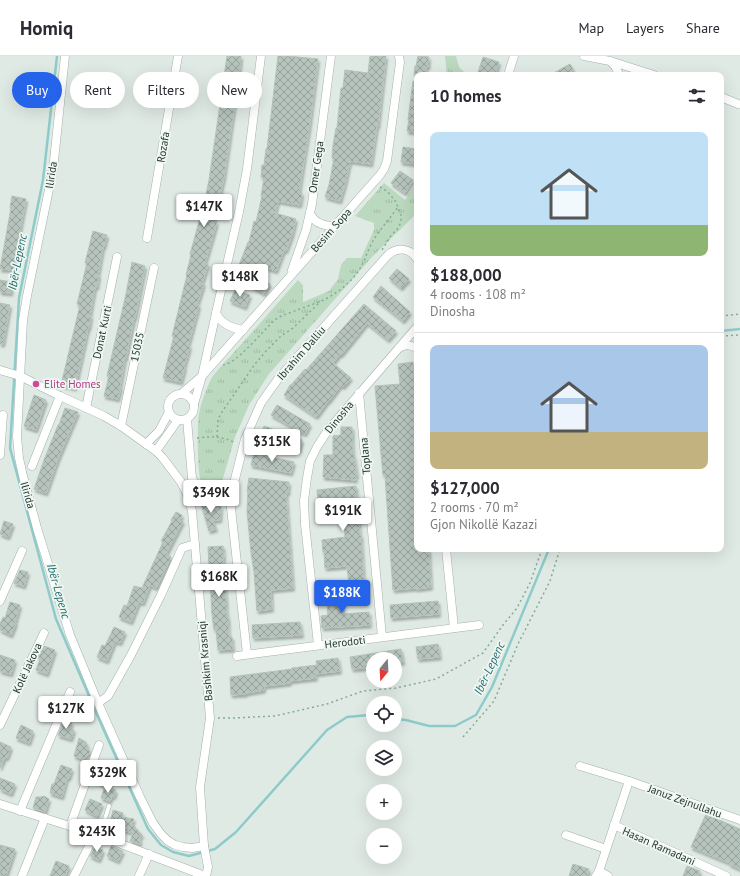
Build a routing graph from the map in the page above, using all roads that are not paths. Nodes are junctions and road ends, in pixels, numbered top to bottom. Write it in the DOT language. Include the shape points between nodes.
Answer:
graph roads {
  1 [pos="65,56"];
  2 [pos="178,56"];
  3 [pos="261,56"];
  4 [pos="331,56"];
  5 [pos="399,56"];
  6 [pos="514,56"];
  7 [pos="584,56"];
  8 [pos="610,61"];
  9 [pos="509,72"];
  10 [pos="618,72"];
  11 [pos="645,72"];
  12 [pos="724,99"];
  13 [pos="738,104"];
  14 [pos="310,213"];
  15 [pos="334,226"];
  16 [pos="147,238"];
  17 [pos="414,254"];
  18 [pos="117,257"];
  19 [pos="154,268"];
  20 [pos="291,275"];
  21 [pos="216,313"];
  22 [pos="242,330"];
  23 [pos="414,330"];
  24 [pos="414,347"];
  25 [pos="398,348"];
  26 [pos="4,371"];
  27 [pos="20,376"];
  28 [pos="202,376"];
  29 [pos="359,393"];
  30 [pos="181,394"];
  31 [pos="60,396"];
  32 [pos="194,404"];
  33 [pos="86,408"];
  34 [pos="169,412"];
  35 [pos="2,414"];
  36 [pos="187,419"];
  37 [pos="178,420"];
  38 [pos="120,426"];
  39 [pos="146,444"];
  40 [pos="156,452"];
  41 [pos="0,455"];
  42 [pos="32,466"];
  43 [pos="230,499"];
  44 [pos="195,544"];
  45 [pos="22,551"];
  46 [pos="446,552"];
  47 [pos="0,601"];
  48 [pos="478,625"];
  49 [pos="454,628"];
  50 [pos="44,633"];
  51 [pos="382,637"];
  52 [pos="318,645"];
  53 [pos="247,654"];
  54 [pos="236,656"];
  55 [pos="70,692"];
  56 [pos="98,703"];
  57 [pos="0,725"];
  58 [pos="99,745"];
  59 [pos="580,766"];
  60 [pos="629,781"];
  61 [pos="0,804"];
  62 [pos="109,806"];
  63 [pos="20,811"];
  64 [pos="45,818"];
  65 [pos="740,820"];
  66 [pos="614,825"];
  67 [pos="70,826"];
  68 [pos="97,834"];
  69 [pos="566,835"];
  70 [pos="204,846"];
  71 [pos="606,849"];
  72 [pos="148,854"];
  73 [pos="597,874"];
  74 [pos="22,876"];
  75 [pos="74,876"];
  76 [pos="139,876"];
  77 [pos="206,876"];
  78 [pos="608,876"];
  79 [pos="726,876"];
  1 -- 27 [label="street, Ilirida" via="52,170 23,320"];
  2 -- 16 [label="street, Rozafa"];
  3 -- 21 [label="street, Besim Sopa" via="241,205"];
  4 -- 14 [label="street, Omer Gega"];
  5 -- 15 [label="street, Besim Sopa" via="384,169"];
  6 -- 9 [label="street"];
  7 -- 8 [label="street"];
  8 -- 10 [label="street"];
  8 -- 11 [label="street"];
  12 -- 13 [label="street"];
  14 -- 15 [label="street" via="316,222"];
  14 -- 20 [label="street, Omer Gega"];
  15 -- 20 [label="street, Besim Sopa"];
  17 -- 43 [label="street, Ibrahim Dalliu" via="409,250 400,249 390,252 278,379 261,403 245,439"];
  18 -- 33 [label="street, Donat Kurti"];
  19 -- 38 [label="street, 15035"];
  20 -- 22 [label="street, Besim Sopa"];
  21 -- 22 [label="street" via="228,326"];
  21 -- 28 [label="street, Besim Sopa"];
  22 -- 28 [label="street, Besim Sopa"];
  23 -- 25 [label="street, Dinosha"];
  24 -- 25 [label="street" via="404,345"];
  25 -- 29 [label="street, Dinosha"];
  26 -- 27 [label="street, Bashkim Krasniqi"];
  27 -- 31 [label="street, Bashkim Krasniqi"];
  27 -- 56 [label="street, Ilirida" via="17,437 23,476 70,635"];
  28 -- 30 [label="street, Besim Sopa"];
  28 -- 32 [label="street, Besim Sopa"];
  29 -- 51 [label="street, Toplana"];
  29 -- 52 [label="street, Dinosha" via="317,447 310,461 307,478 304,509"];
  30 -- 32 [label="street" via="189,397"];
  30 -- 34 [label="street, Besim Sopa" via="170,400"];
  31 -- 33 [label="street, Bashkim Krasniqi"];
  31 -- 42 [label="street"];
  32 -- 36 [label="street, Besim Sopa" via="193,413"];
  33 -- 38 [label="street, Bashkim Krasniqi"];
  34 -- 37 [label="street"];
  34 -- 39 [label="street, Besim Sopa" via="159,431"];
  35 -- 41 [label="street"];
  36 -- 37 [label="street"];
  36 -- 43 [label="street" via="192,478 197,488 210,496"];
  37 -- 40 [label="street"];
  38 -- 39 [label="street, Bashkim Krasniqi"];
  39 -- 40 [label="street, Bashkim Krasniqi"];
  40 -- 44 [label="street, Bashkim Krasniqi" via="181,482 190,498"];
  43 -- 53 [label="street"];
  44 -- 56 [label="street" via="182,548 131,655 108,696"];
  44 -- 70 [label="street, Bashkim Krasniqi" via="210,718 200,787"];
  45 -- 47 [label="street"];
  46 -- 49 [label="street"];
  48 -- 49 [label="street, Herodoti"];
  49 -- 51 [label="street, Herodoti"];
  50 -- 57 [label="street, Kolë Jakova"];
  51 -- 52 [label="street, Herodoti"];
  52 -- 53 [label="street, Herodoti"];
  53 -- 54 [label="street, Herodoti"];
  55 -- 63 [label="street"];
  56 -- 70 [label="street, Ilirida" via="140,797 161,834 168,841 183,848"];
  58 -- 67 [label="street"];
  59 -- 60 [label="street, Januz Zejnullahu"];
  60 -- 65 [label="street, Januz Zejnullahu"];
  60 -- 66 [label="street"];
  61 -- 63 [label="street"];
  62 -- 68 [label="lane"];
  63 -- 64 [label="street"];
  64 -- 67 [label="street"];
  64 -- 74 [label="street"];
  66 -- 71 [label="street"];
  66 -- 79 [label="street, Hasan Ramadani"];
  67 -- 68 [label="street"];
  68 -- 72 [label="street"];
  68 -- 75 [label="street"];
  69 -- 71 [label="street"];
  70 -- 77 [label="street" via="208,867"];
  71 -- 73 [label="street"];
  72 -- 76 [label="street"];
  72 -- 77 [label="street"];
  73 -- 78 [label="street"];
}
